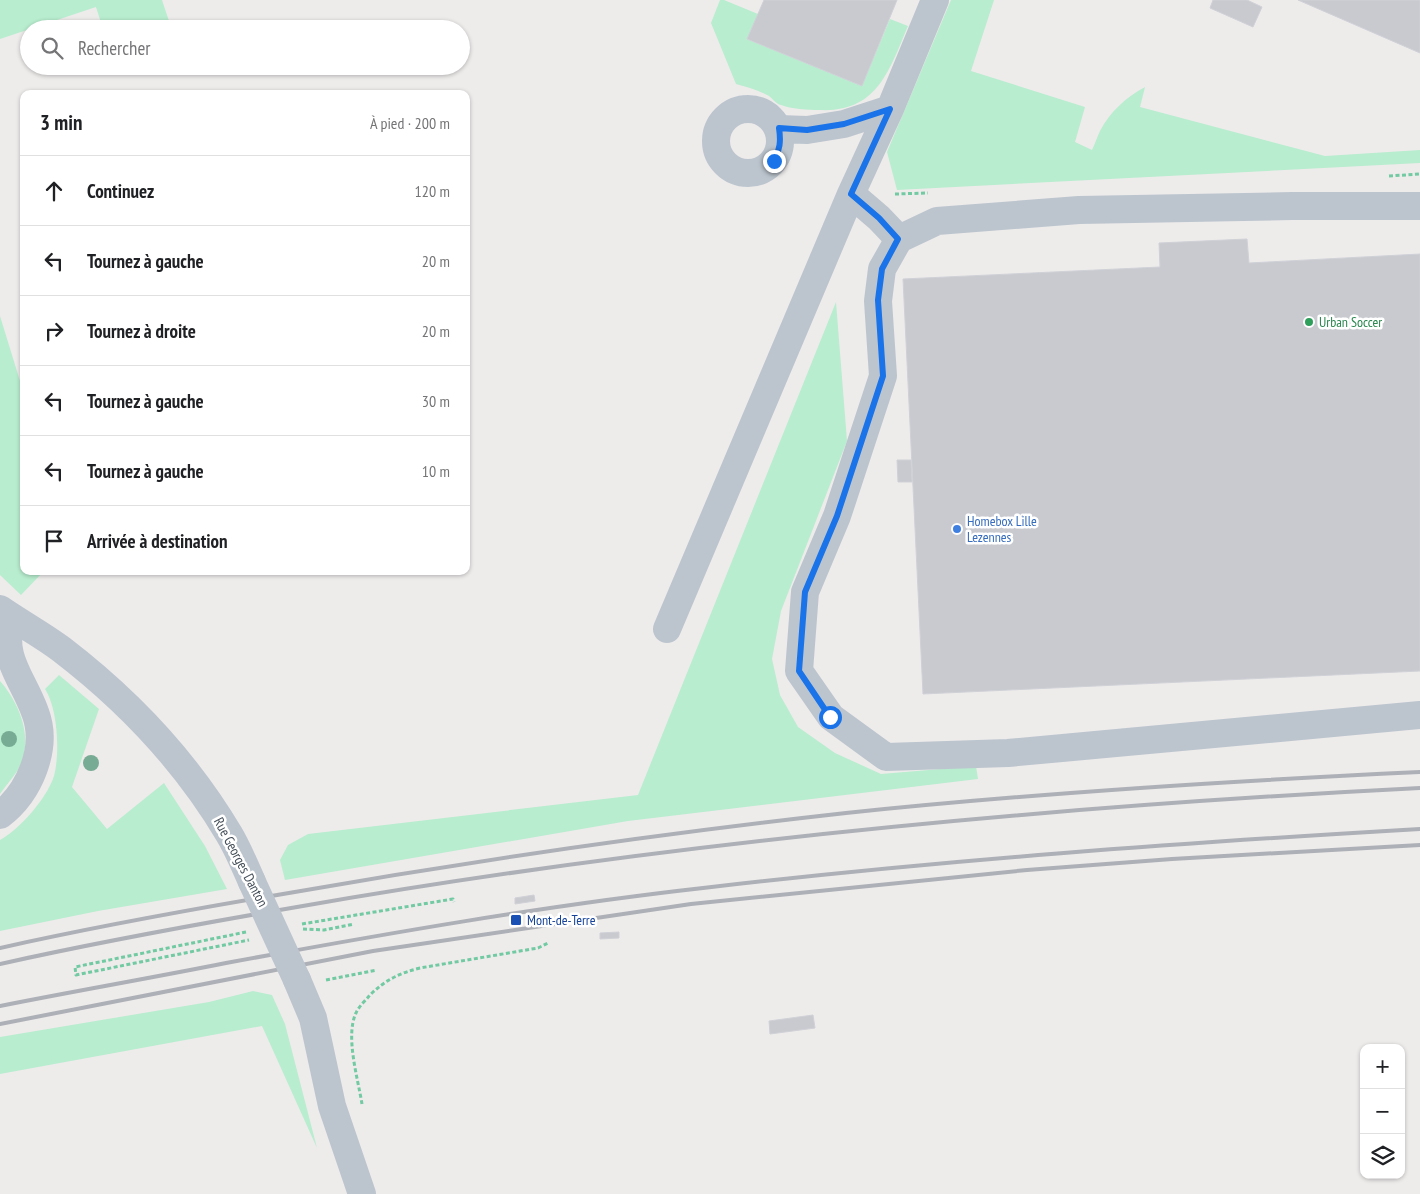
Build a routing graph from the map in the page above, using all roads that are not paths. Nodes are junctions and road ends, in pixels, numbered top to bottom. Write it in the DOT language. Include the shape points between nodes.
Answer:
graph roads {
  1 [pos="935,0"];
  2 [pos="890,109"];
  3 [pos="779,128"];
  4 [pos="851,194"];
  5 [pos="1420,206"];
  6 [pos="898,239"];
  7 [pos="5,613"];
  8 [pos="667,629"];
  9 [pos="1420,715"];
  10 [pos="0,815"];
  11 [pos="362,1194"];
  1 -- 2 [label="street"];
  2 -- 3 [label="street" via="844,124 807,130"];
  2 -- 4 [label="street"];
  4 -- 6 [label="street"];
  4 -- 8 [label="street"];
  5 -- 6 [label="street" via="1079,210 937,222"];
  6 -- 9 [label="street" via="882,269 878,300 883,376 837,516 805,592 799,671 830,717 886,757 1008,753"];
  7 -- 10 [label="street" via="4,652 9,667 35,711 39,736 28,782"];
  7 -- 11 [label="street, Rue Georges Danton, bridge" via="59,647 153,730 230,835 252,882 308,981 332,1106"];
}
